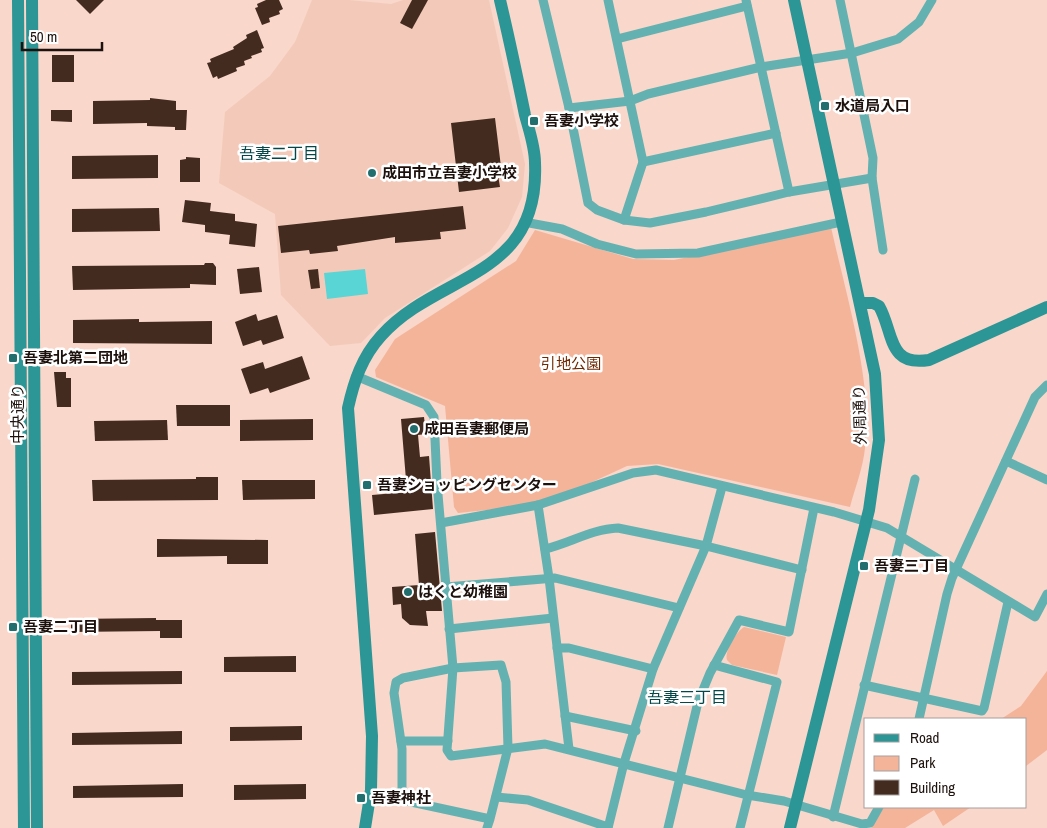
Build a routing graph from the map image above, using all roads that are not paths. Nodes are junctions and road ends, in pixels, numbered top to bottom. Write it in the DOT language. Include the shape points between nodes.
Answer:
graph roads {
  1 [pos="18,0"];
  2 [pos="32,0"];
  3 [pos="500,0"];
  4 [pos="543,0"];
  5 [pos="608,0"];
  6 [pos="794,0"];
  7 [pos="840,0"];
  8 [pos="932,0"];
  9 [pos="747,3"];
  10 [pos="617,38"];
  11 [pos="852,53"];
  12 [pos="807,59"];
  13 [pos="760,67"];
  14 [pos="630,101"];
  15 [pos="569,108"];
  16 [pos="776,133"];
  17 [pos="643,162"];
  18 [pos="872,178"];
  19 [pos="834,184"];
  20 [pos="789,192"];
  21 [pos="624,220"];
  22 [pos="524,222"];
  23 [pos="841,222"];
  24 [pos="883,250"];
  25 [pos="860,303"];
  26 [pos="1047,307"];
  27 [pos="356,376"];
  28 [pos="1047,385"];
  29 [pos="1006,462"];
  30 [pos="915,479"];
  31 [pos="1047,480"];
  32 [pos="722,487"];
  33 [pos="538,505"];
  34 [pos="814,508"];
  35 [pos="866,522"];
  36 [pos="441,523"];
  37 [pos="900,536"];
  38 [pos="706,546"];
  39 [pos="545,549"];
  40 [pos="956,569"];
  41 [pos="802,570"];
  42 [pos="549,578"];
  43 [pos="446,588"];
  44 [pos="1047,594"];
  45 [pos="1008,602"];
  46 [pos="679,608"];
  47 [pos="554,618"];
  48 [pos="448,629"];
  49 [pos="557,648"];
  50 [pos="714,665"];
  51 [pos="453,668"];
  52 [pos="653,669"];
  53 [pos="864,686"];
  54 [pos="923,700"];
  55 [pos="565,716"];
  56 [pos="919,718"];
  57 [pos="636,731"];
  58 [pos="401,741"];
  59 [pos="448,741"];
  60 [pos="508,748"];
  61 [pos="569,749"];
  62 [pos="624,763"];
  63 [pos="680,777"];
  64 [pos="747,794"];
  65 [pos="496,797"];
  66 [pos="796,805"];
  67 [pos="878,808"];
  68 [pos="833,817"];
  69 [pos="489,824"];
  70 [pos="24,828"];
  71 [pos="37,828"];
  72 [pos="366,828"];
  73 [pos="608,828"];
  74 [pos="668,828"];
  75 [pos="740,828"];
  76 [pos="790,828"];
  1 -- 70 [label="street, 中央通り"];
  2 -- 71 [label="street, 中央通り"];
  3 -- 22 [label="street" via="535,162 532,197"];
  4 -- 15 [label="street"];
  5 -- 10 [label="street"];
  6 -- 12 [label="street, 外周通り"];
  7 -- 11 [label="street"];
  8 -- 11 [label="street" via="919,22 907,34"];
  9 -- 10 [label="street"];
  9 -- 13 [label="street"];
  10 -- 14 [label="street"];
  11 -- 12 [label="street"];
  11 -- 18 [label="street" via="873,158"];
  12 -- 13 [label="street"];
  12 -- 19 [label="street, 外周通り"];
  13 -- 14 [label="street"];
  13 -- 16 [label="street"];
  14 -- 15 [label="street"];
  14 -- 17 [label="street"];
  15 -- 21 [label="street" via="588,203"];
  16 -- 17 [label="street"];
  16 -- 20 [label="street"];
  17 -- 21 [label="street"];
  18 -- 19 [label="street"];
  18 -- 24 [label="street"];
  19 -- 20 [label="street"];
  19 -- 23 [label="street, 外周通り"];
  20 -- 21 [label="street" via="650,223"];
  22 -- 23 [label="street" via="562,229 597,244 636,254 698,252"];
  22 -- 27 [label="street" via="497,260 397,321 368,353"];
  23 -- 25 [label="street, 外周通り"];
  25 -- 26 [label="street" via="879,306 897,353 912,361 929,360"];
  25 -- 35 [label="street, 外周通り" via="874,374 878,420 877,463"];
  27 -- 36 [label="street" via="433,412"];
  27 -- 72 [label="street" via="348,408 348,428 372,736 371,790"];
  28 -- 29 [label="street" via="1035,397"];
  29 -- 31 [label="street"];
  29 -- 40 [label="street"];
  30 -- 37 [label="street"];
  32 -- 33 [label="street" via="656,470 633,474"];
  32 -- 34 [label="street"];
  32 -- 38 [label="street"];
  33 -- 36 [label="street"];
  33 -- 39 [label="street"];
  34 -- 35 [label="street"];
  34 -- 41 [label="street"];
  35 -- 37 [label="street"];
  35 -- 66 [label="street, 外周通り"];
  36 -- 43 [label="street"];
  37 -- 40 [label="street"];
  37 -- 53 [label="street"];
  38 -- 39 [label="street" via="618,528 596,531"];
  38 -- 41 [label="street"];
  38 -- 46 [label="street"];
  39 -- 42 [label="street"];
  40 -- 45 [label="street"];
  40 -- 54 [label="street" via="946,594"];
  41 -- 50 [label="street" via="789,632 739,620"];
  42 -- 43 [label="street"];
  42 -- 46 [label="street"];
  42 -- 47 [label="street"];
  43 -- 48 [label="street"];
  44 -- 45 [label="street" via="1035,616"];
  45 -- 54 [label="street" via="982,711"];
  46 -- 52 [label="street"];
  47 -- 48 [label="street"];
  47 -- 49 [label="street"];
  48 -- 51 [label="street"];
  49 -- 52 [label="street" via="569,648"];
  49 -- 55 [label="street"];
  50 -- 63 [label="street" via="698,702"];
  50 -- 64 [label="street" via="778,682"];
  51 -- 58 [label="street" via="396,682 394,693"];
  51 -- 59 [label="street"];
  51 -- 60 [label="street" via="500,665 506,682"];
  52 -- 57 [label="street"];
  53 -- 54 [label="street"];
  53 -- 68 [label="street"];
  54 -- 56 [label="street"];
  55 -- 57 [label="street"];
  55 -- 61 [label="street"];
  57 -- 62 [label="street"];
  58 -- 59 [label="street"];
  58 -- 69 [label="street" via="402,800"];
  59 -- 60 [label="street" via="447,750 451,756"];
  60 -- 61 [label="street" via="545,744"];
  60 -- 65 [label="street"];
  61 -- 62 [label="street"];
  62 -- 63 [label="street"];
  62 -- 73 [label="street"];
  63 -- 64 [label="street"];
  63 -- 74 [label="street"];
  64 -- 66 [label="street"];
  64 -- 75 [label="street"];
  65 -- 69 [label="street"];
  65 -- 73 [label="street" via="528,800"];
  66 -- 68 [label="street"];
  66 -- 76 [label="street, 外周通り"];
  67 -- 68 [label="street" via="870,823"];
}
